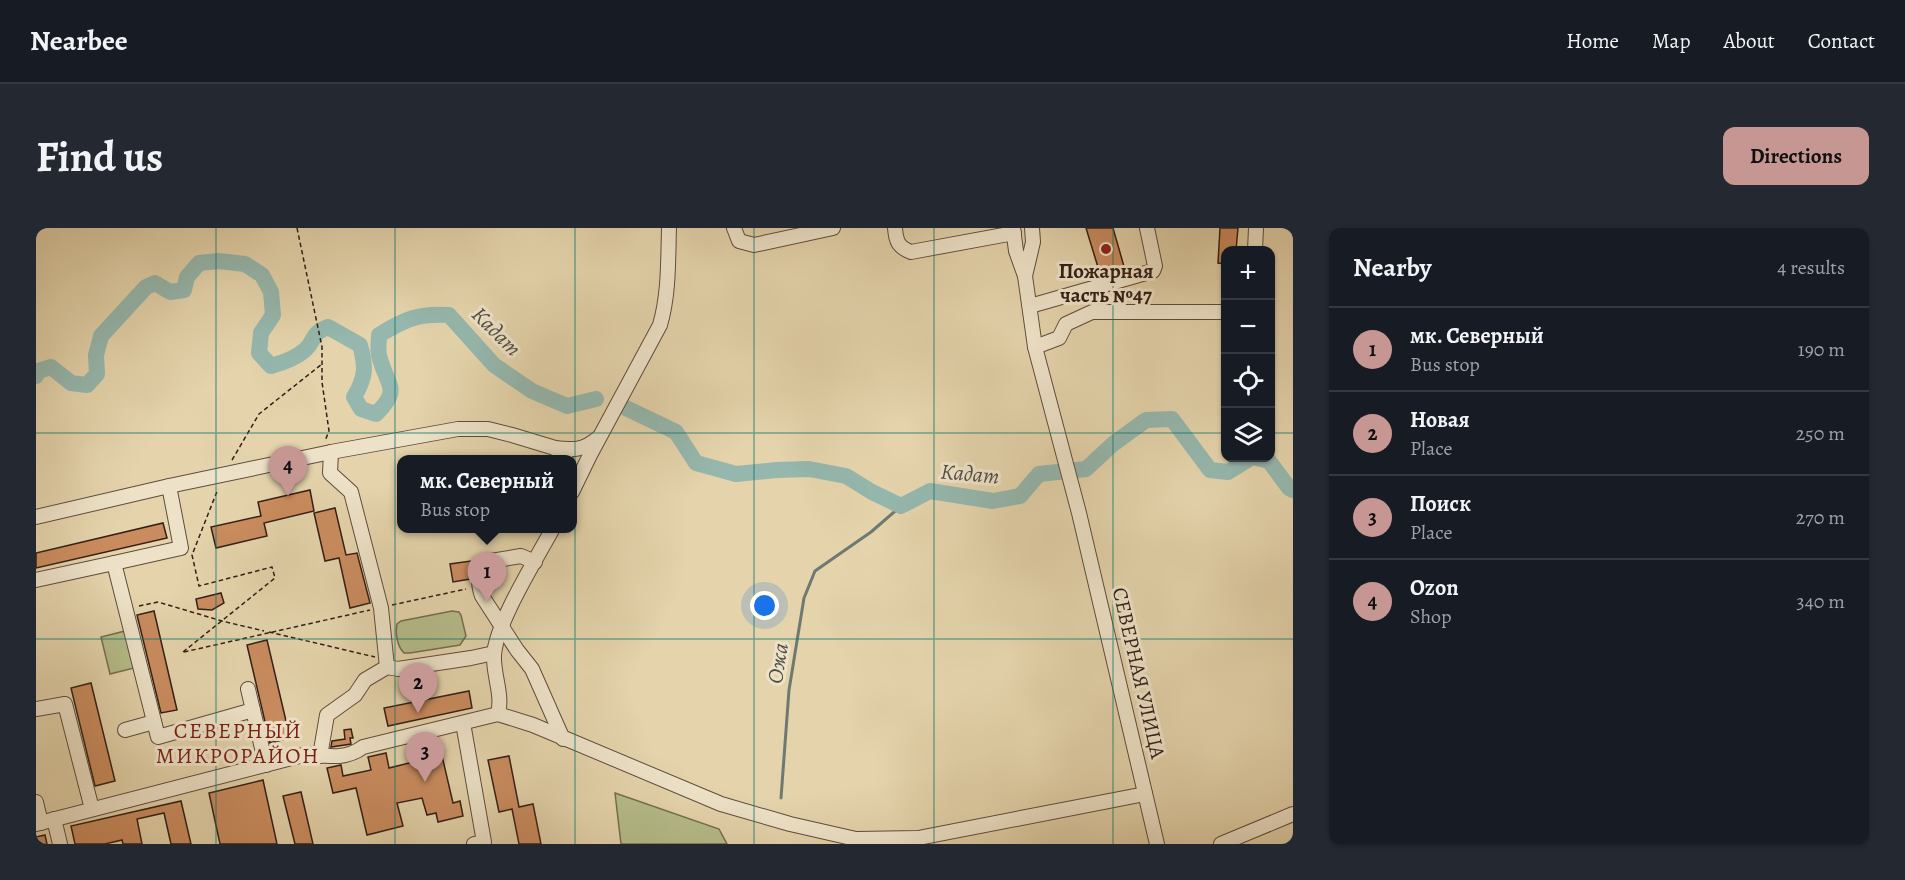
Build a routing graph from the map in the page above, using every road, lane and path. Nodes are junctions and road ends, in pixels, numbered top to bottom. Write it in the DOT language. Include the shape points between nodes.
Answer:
graph roads {
  1 [pos="297,228"];
  2 [pos="669,228"];
  3 [pos="734,228"];
  4 [pos="833,228"];
  5 [pos="895,228"];
  6 [pos="1032,228"];
  7 [pos="1147,228"];
  8 [pos="1257,228"];
  9 [pos="1014,230"];
  10 [pos="1255,246"];
  11 [pos="1025,276"];
  12 [pos="1030,306"];
  13 [pos="1221,312"];
  14 [pos="1035,347"];
  15 [pos="322,364"];
  16 [pos="600,437"];
  17 [pos="555,447"];
  18 [pos="331,452"];
  19 [pos="562,455"];
  20 [pos="308,458"];
  21 [pos="224,475"];
  22 [pos="577,483"];
  23 [pos="169,486"];
  24 [pos="36,517"];
  25 [pos="550,533"];
  26 [pos="535,562"];
  27 [pos="114,563"];
  28 [pos="36,580"];
  29 [pos="479,586"];
  30 [pos="381,608"];
  31 [pos="124,609"];
  32 [pos="222,621"];
  33 [pos="502,626"];
  34 [pos="267,632"];
  35 [pos="494,652"];
  36 [pos="386,663"];
  37 [pos="248,689"];
  38 [pos="36,709"];
  39 [pos="253,710"];
  40 [pos="498,714"];
  41 [pos="154,722"];
  42 [pos="463,723"];
  43 [pos="125,730"];
  44 [pos="563,739"];
  45 [pos="320,756"];
  46 [pos="266,765"];
  47 [pos="1145,794"];
  48 [pos="36,802"];
  49 [pos="92,809"];
  50 [pos="1293,814"];
  51 [pos="44,822"];
  52 [pos="60,844"];
  53 [pos="474,844"];
  54 [pos="1157,844"];
  55 [pos="1221,844"];
  1 -- 15 [label="path" via="322,347"];
  2 -- 16 [label="street" via="667,292 660,325"];
  3 -- 4 [label="street" via="739,241 754,246"];
  5 -- 9 [label="street" via="897,242 911,252"];
  6 -- 11 [label="street" via="1033,242"];
  7 -- 12 [label="street" via="1153,271"];
  8 -- 10 [label="street"];
  9 -- 11 [label="street"];
  11 -- 12 [label="street"];
  12 -- 14 [label="street"];
  13 -- 14 [label="street" via="1092,312 1066,324 1059,338"];
  14 -- 47 [label="street, СЕВЕРНАЯ УЛИЦА" via="1079,513"];
  15 -- 20 [label="path" via="328,436"];
  15 -- 21 [label="path" via="259,414"];
  16 -- 17 [label="street" via="575,450"];
  16 -- 22 [label="street"];
  17 -- 18 [label="street" via="488,429 458,429"];
  17 -- 19 [label="street"];
  18 -- 20 [label="street"];
  18 -- 30 [label="street" via="330,473 351,492"];
  20 -- 21 [label="street"];
  21 -- 23 [label="street"];
  21 -- 32 [label="path" via="192,555 200,586 272,567 276,578"];
  23 -- 24 [label="street"];
  23 -- 27 [label="street" via="181,548"];
  25 -- 26 [label="street"];
  26 -- 29 [label="street" via="521,556 485,562"];
  26 -- 33 [label="street"];
  27 -- 28 [label="street"];
  27 -- 31 [label="street"];
  29 -- 30 [label="path"];
  29 -- 33 [label="street"];
  30 -- 34 [label="path"];
  30 -- 36 [label="street"];
  31 -- 32 [label="path" via="158,602"];
  31 -- 41 [label="street"];
  32 -- 34 [label="path"];
  32 -- 34 [label="path" via="183,652"];
  33 -- 35 [label="street"];
  33 -- 44 [label="street" via="532,669"];
  34 -- 36 [label="path"];
  35 -- 36 [label="street" via="398,669"];
  35 -- 40 [label="street" via="501,703"];
  36 -- 45 [label="street" via="365,680 355,695 327,714"];
  37 -- 39 [label="street"];
  38 -- 49 [label="street" via="65,704"];
  39 -- 41 [label="street" via="158,737"];
  39 -- 46 [label="street"];
  40 -- 42 [label="street"];
  40 -- 44 [label="street"];
  41 -- 43 [label="street"];
  42 -- 45 [label="street" via="363,747 354,754"];
  42 -- 53 [label="street" via="484,842"];
  44 -- 47 [label="street" via="721,804 856,839 918,838"];
  45 -- 46 [label="street" via="307,754"];
  46 -- 49 [label="street"];
  47 -- 54 [label="street, СЕВЕРНАЯ УЛИЦА"];
  48 -- 51 [label="street"];
  49 -- 51 [label="street"];
  50 -- 55 [label="street"];
  51 -- 52 [label="street"];
}
